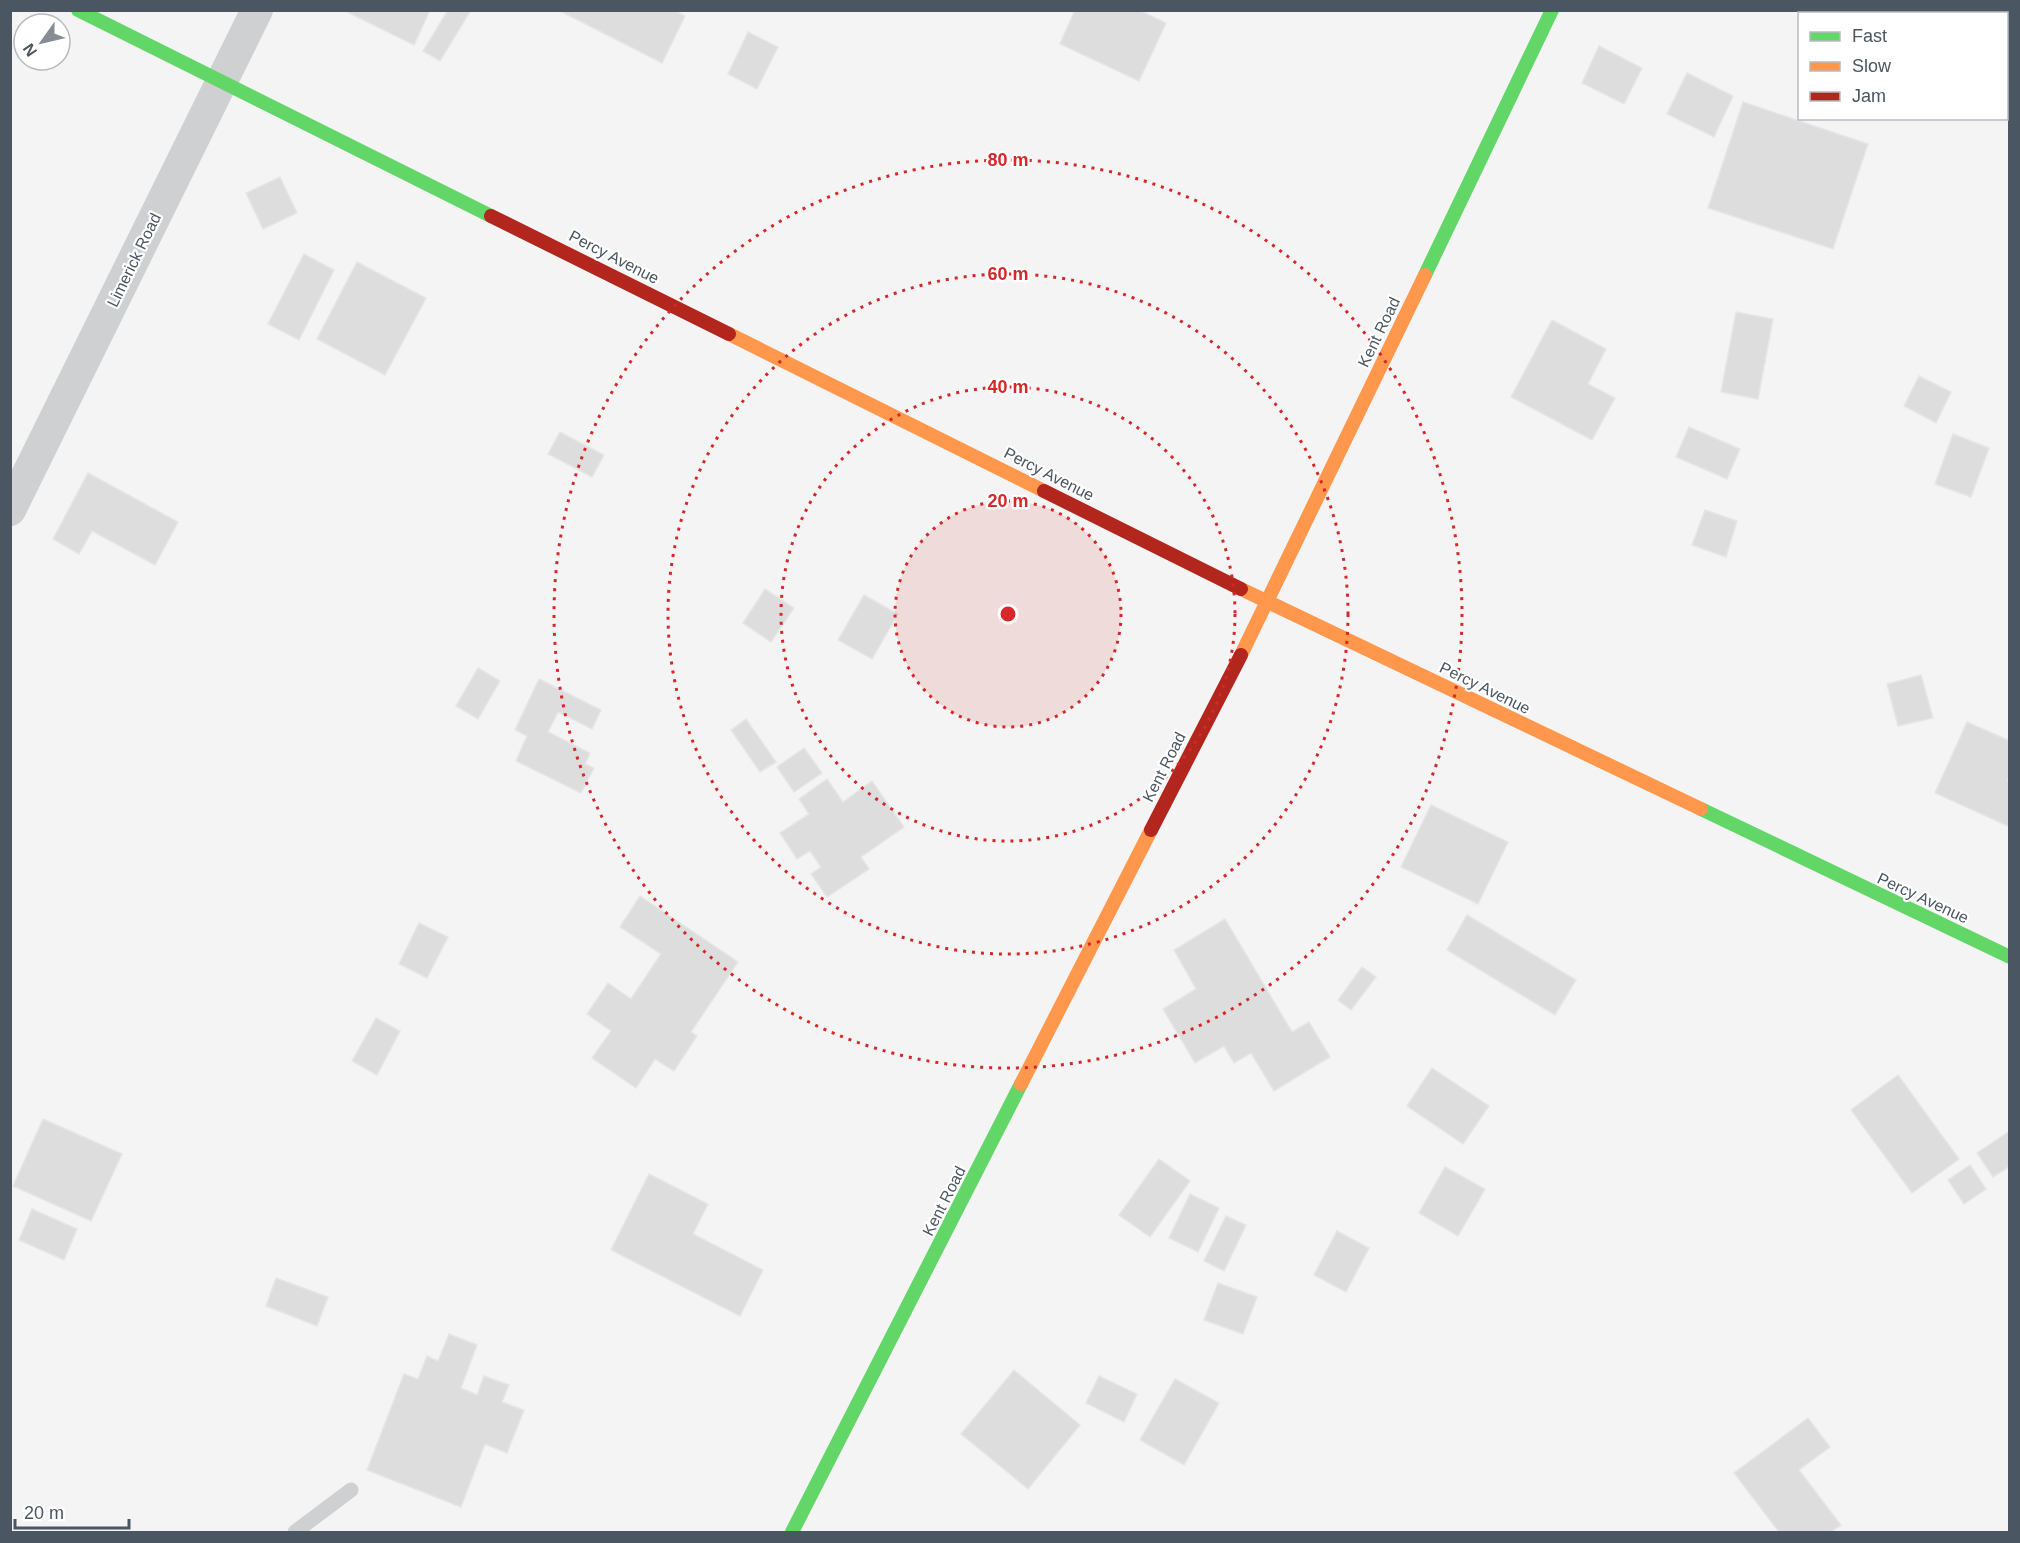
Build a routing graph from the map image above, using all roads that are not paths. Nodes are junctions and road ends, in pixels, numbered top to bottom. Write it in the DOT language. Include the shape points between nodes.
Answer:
graph roads {
  1 [pos="78,10"];
  2 [pos="257,10"];
  3 [pos="1552,10"];
  4 [pos="223,81"];
  5 [pos="10,510"];
  6 [pos="1268,602"];
  7 [pos="2010,957"];
  8 [pos="351,1490"];
  9 [pos="295,1533"];
  10 [pos="792,1533"];
  1 -- 4 [label="street, Percy Avenue"];
  2 -- 4 [label="street, Limerick Road"];
  3 -- 6 [label="street, Kent Road"];
  4 -- 5 [label="street, Limerick Road"];
  4 -- 6 [label="street, Percy Avenue"];
  6 -- 7 [label="street, Percy Avenue"];
  6 -- 10 [label="street, Kent Road"];
  8 -- 9 [label="lane"];
}
